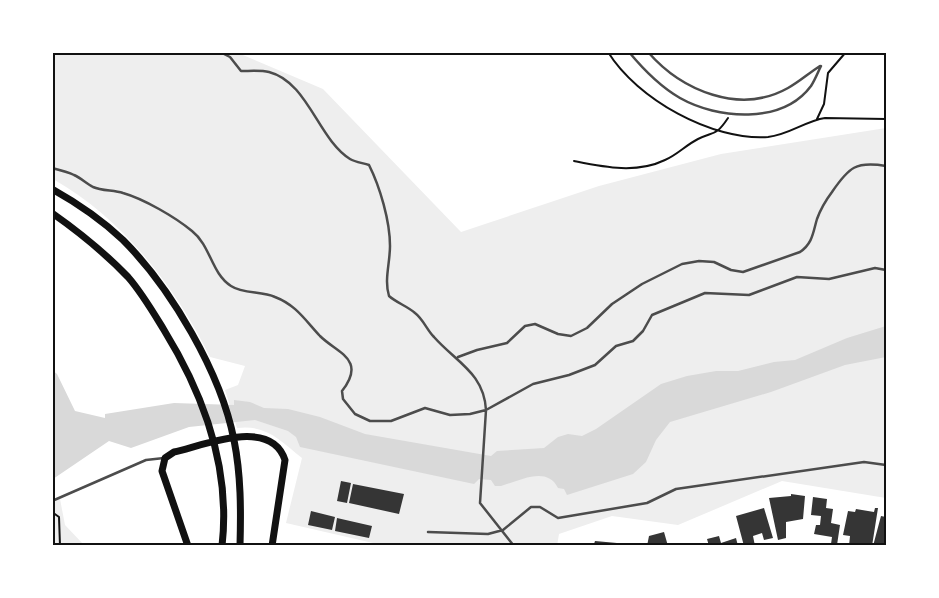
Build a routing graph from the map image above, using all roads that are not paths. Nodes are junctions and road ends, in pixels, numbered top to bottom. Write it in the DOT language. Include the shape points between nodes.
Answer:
graph roads {
  1 [pos="220,52"];
  2 [pos="629,52"];
  3 [pos="648,52"];
  4 [pos="886,166"];
  5 [pos="52,168"];
  6 [pos="52,189"];
  7 [pos="52,213"];
  8 [pos="886,270"];
  9 [pos="457,357"];
  10 [pos="486,410"];
  11 [pos="165,458"];
  12 [pos="886,465"];
  13 [pos="52,502"];
  14 [pos="503,530"];
  15 [pos="428,532"];
  16 [pos="188,546"];
  17 [pos="222,546"];
  18 [pos="240,546"];
  19 [pos="272,546"];
  20 [pos="514,546"];
  1 -- 9 [label="lane" via="230,57 241,71 269,72 284,79 317,117 329,139 351,159 369,165 375,177 390,243 389,296 416,314 433,336"];
  2 -- 3 [label="lane" via="679,98 702,108 730,114 753,114 780,108 811,86 821,66 788,88 766,97 743,100 720,98 698,90 674,76"];
  4 -- 9 [label="lane" via="868,163 847,171 821,208 814,234 800,252 743,272 714,262 682,264 642,284 612,304 588,328 570,336 535,324 525,326 507,343"];
  5 -- 10 [label="lane" via="75,175 94,187 123,193 148,204 193,232 206,247 217,273 232,287 274,296 299,310 321,337 341,350 349,361 351,372 342,391 343,400 355,414 370,421 391,421 425,408 450,415"];
  6 -- 18 [label="main road" via="112,230 145,265 193,335 222,400 234,439 241,503"];
  7 -- 17 [label="main road" via="81,233 128,278 151,308 203,403 224,504"];
  8 -- 10 [label="lane" via="875,268 829,279 796,277 749,295 705,293 652,315 633,341 616,346 595,365 534,384"];
  9 -- 10 [label="lane" via="478,382 485,395"];
  10 -- 14 [label="lane" via="480,503"];
  11 -- 13 [label="lane" via="146,460"];
  11 -- 16 [label="main road" via="162,471"];
  11 -- 19 [label="main road" via="174,452 251,436 261,437 279,448 286,468"];
  12 -- 14 [label="lane" via="864,462 676,489 647,503 558,518 540,507 531,508"];
  14 -- 15 [label="lane" via="488,534"];
  14 -- 20 [label="lane"];
}
